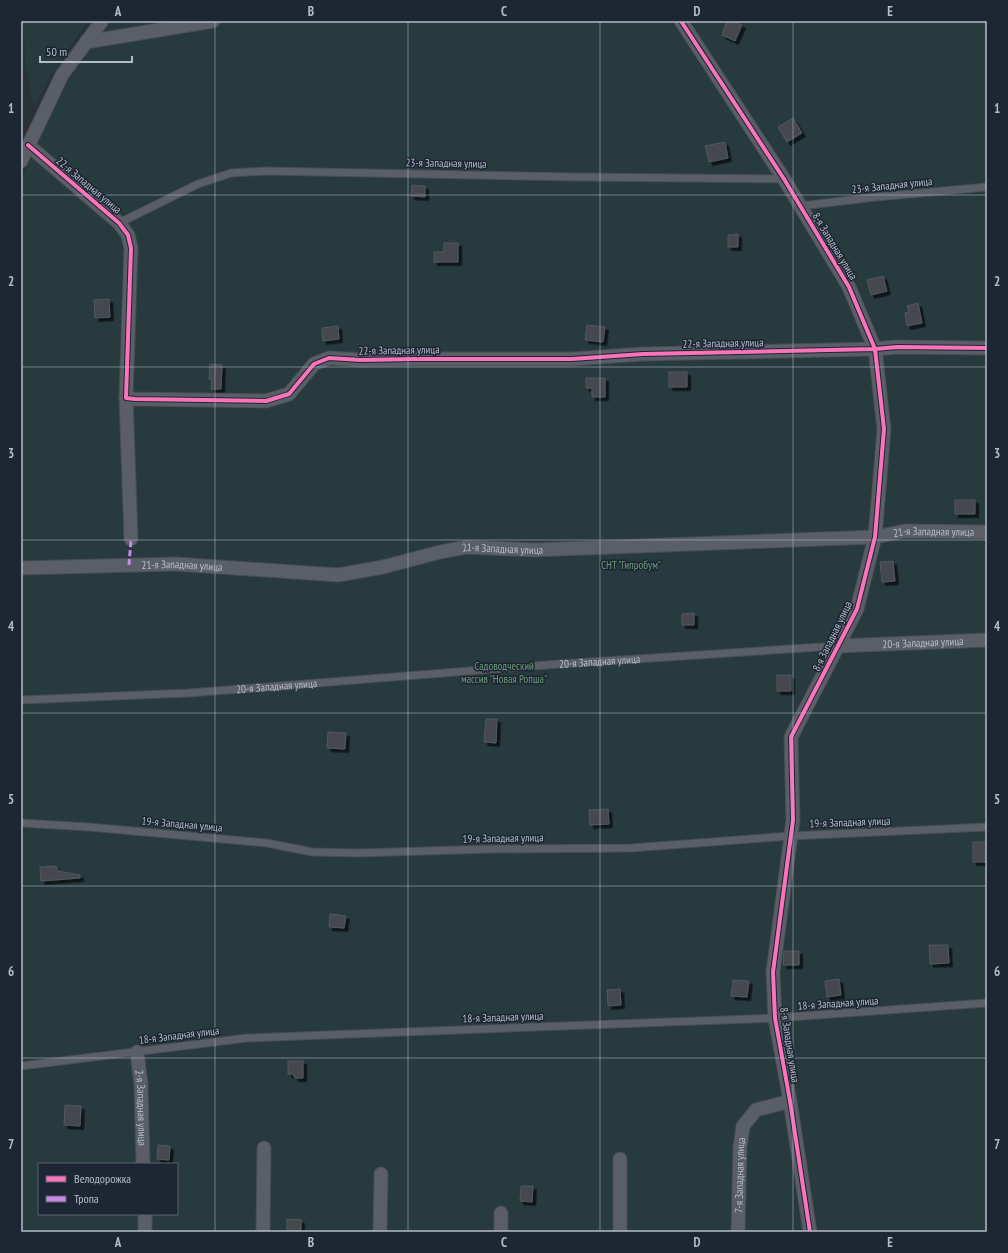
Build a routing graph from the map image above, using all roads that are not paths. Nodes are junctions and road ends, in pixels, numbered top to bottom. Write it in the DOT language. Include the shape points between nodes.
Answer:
graph roads {
  1 [pos="102,21"];
  2 [pos="213,21"];
  3 [pos="681,21"];
  4 [pos="86,42"];
  5 [pos="28,146"];
  6 [pos="21,161"];
  7 [pos="784,179"];
  8 [pos="987,187"];
  9 [pos="800,206"];
  10 [pos="119,223"];
  11 [pos="987,348"];
  12 [pos="875,349"];
  13 [pos="126,398"];
  14 [pos="987,532"];
  15 [pos="875,537"];
  16 [pos="131,539"];
  17 [pos="21,568"];
  18 [pos="987,640"];
  19 [pos="837,646"];
  20 [pos="21,700"];
  21 [pos="21,823"];
  22 [pos="987,827"];
  23 [pos="790,836"];
  24 [pos="987,1003"];
  25 [pos="775,1018"];
  26 [pos="137,1052"];
  27 [pos="21,1066"];
  28 [pos="790,1101"];
  29 [pos="264,1148"];
  30 [pos="620,1159"];
  31 [pos="143,1163"];
  32 [pos="381,1174"];
  33 [pos="501,1213"];
  34 [pos="145,1215"];
  35 [pos="145,1232"];
  36 [pos="263,1232"];
  37 [pos="380,1232"];
  38 [pos="501,1232"];
  39 [pos="620,1232"];
  40 [pos="738,1232"];
  41 [pos="810,1232"];
  1 -- 4 [label="street"];
  2 -- 4 [label="street"];
  3 -- 7 [label="street, 8-я Западная улица"];
  4 -- 5 [label="street" via="62,75"];
  5 -- 6 [label="street"];
  5 -- 10 [label="street, 22-я Западная улица"];
  7 -- 9 [label="street, 8-я Западная улица"];
  7 -- 10 [label="lane, 23-я Западная улица" via="266,171 230,173 198,184"];
  8 -- 9 [label="lane, 23-я Западная улица"];
  9 -- 12 [label="street, 8-я Западная улица" via="849,287"];
  10 -- 13 [label="street, 22-я Западная улица" via="128,235 131,248"];
  11 -- 12 [label="street, 22-я Западная улица"];
  12 -- 13 [label="street, 22-я Западная улица" via="643,354 572,359 329,358 314,364 289,394 266,401"];
  12 -- 15 [label="street, 8-я Западная улица" via="884,429"];
  13 -- 16 [label="street"];
  14 -- 15 [label="street, 21-я Западная улица" via="905,531"];
  15 -- 17 [label="street, 21-я Западная улица" via="533,550 467,547 383,567 338,574 176,564"];
  15 -- 19 [label="street, 8-я Западная улица" via="857,609"];
  18 -- 19 [label="street, 20-я Западная улица"];
  19 -- 20 [label="lane, 20-я Западная улица" via="559,664 189,693"];
  19 -- 23 [label="street, 8-я Западная улица" via="791,737 793,820"];
  21 -- 23 [label="lane, 19-я Западная улица" via="267,843 312,852 359,853 631,848"];
  22 -- 23 [label="lane, 19-я Западная улица"];
  23 -- 25 [label="street, 8-я Западная улица" via="773,972"];
  24 -- 25 [label="lane, 18-я Западная улица"];
  25 -- 26 [label="lane, 18-я Западная улица" via="247,1038"];
  25 -- 28 [label="street, 8-я Западная улица"];
  26 -- 27 [label="lane, 18-я Западная улица"];
  26 -- 31 [label="street, 2-я Западная улица" via="141,1084"];
  28 -- 40 [label="street, 7-я Западная улица" via="756,1110 743,1126 740,1147"];
  28 -- 41 [label="street, 8-я Западная улица"];
  29 -- 36 [label="street"];
  30 -- 39 [label="street"];
  32 -- 37 [label="street"];
  33 -- 38 [label="street"];
  34 -- 35 [label="street"];
}
